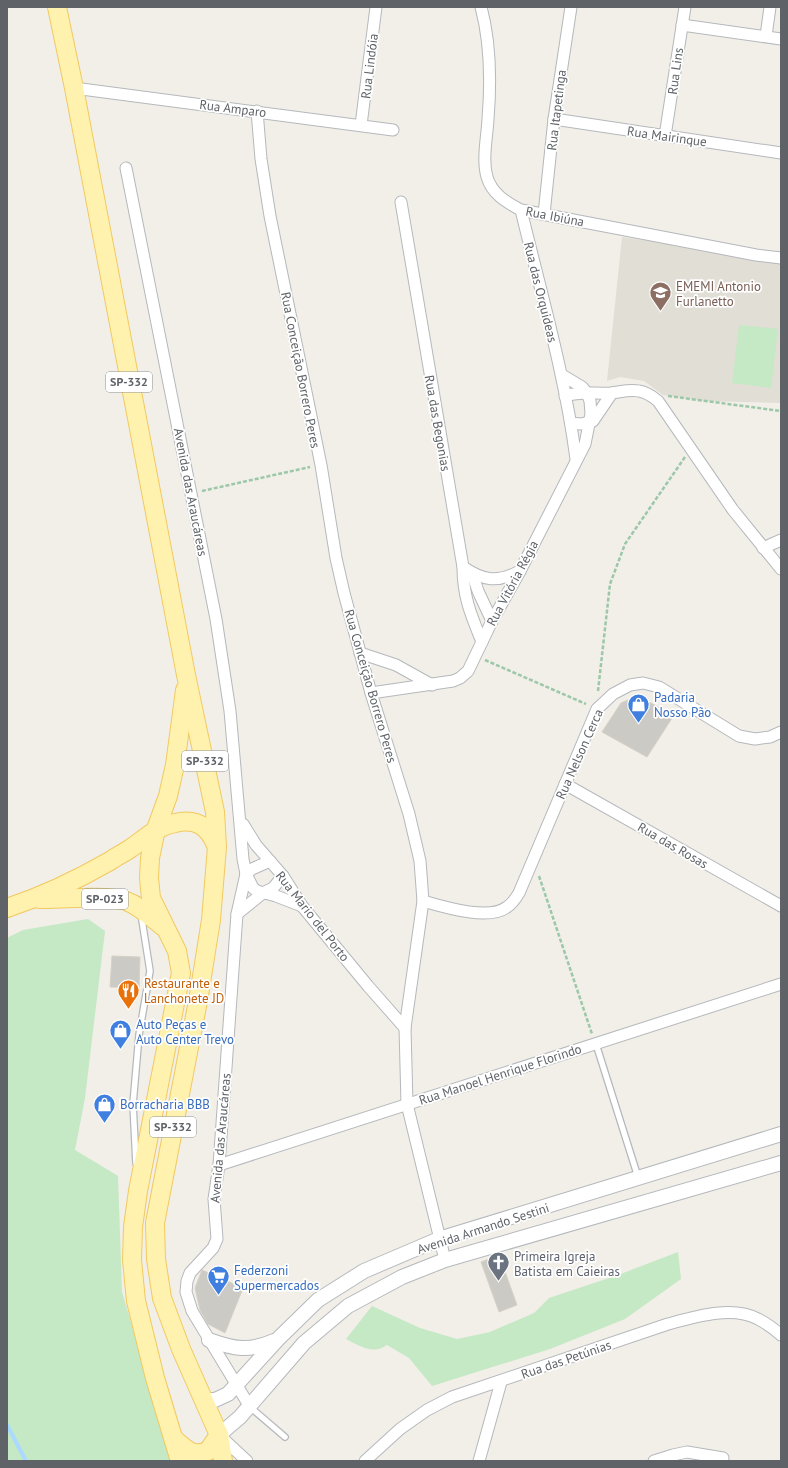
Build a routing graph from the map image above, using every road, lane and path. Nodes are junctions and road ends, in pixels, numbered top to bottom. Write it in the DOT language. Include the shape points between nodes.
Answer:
graph roads {
  1 [pos="57,7"];
  2 [pos="376,7"];
  3 [pos="481,7"];
  4 [pos="571,7"];
  5 [pos="685,7"];
  6 [pos="770,7"];
  7 [pos="682,25"];
  8 [pos="766,36"];
  9 [pos="781,39"];
  10 [pos="74,88"];
  11 [pos="257,111"];
  12 [pos="554,119"];
  13 [pos="361,125"];
  14 [pos="393,130"];
  15 [pos="665,136"];
  16 [pos="781,153"];
  17 [pos="126,168"];
  18 [pos="401,202"];
  19 [pos="521,210"];
  20 [pos="544,214"];
  21 [pos="781,258"];
  22 [pos="562,375"];
  23 [pos="587,393"];
  24 [pos="612,393"];
  25 [pos="647,393"];
  26 [pos="565,396"];
  27 [pos="781,411"];
  28 [pos="590,422"];
  29 [pos="571,423"];
  30 [pos="690,449"];
  31 [pos="576,459"];
  32 [pos="321,465"];
  33 [pos="191,494"];
  34 [pos="781,540"];
  35 [pos="763,548"];
  36 [pos="781,569"];
  37 [pos="467,570"];
  38 [pos="520,571"];
  39 [pos="492,621"];
  40 [pos="482,642"];
  41 [pos="360,653"];
  42 [pos="476,656"];
  43 [pos="186,675"];
  44 [pos="432,685"];
  45 [pos="371,692"];
  46 [pos="596,709"];
  47 [pos="781,732"];
  48 [pos="175,765"];
  49 [pos="565,784"];
  50 [pos="240,819"];
  51 [pos="156,829"];
  52 [pos="217,847"];
  53 [pos="533,860"];
  54 [pos="270,861"];
  55 [pos="97,868"];
  56 [pos="246,874"];
  57 [pos="283,876"];
  58 [pos="263,893"];
  59 [pos="34,899"];
  60 [pos="423,901"];
  61 [pos="302,906"];
  62 [pos="781,906"];
  63 [pos="7,908"];
  64 [pos="140,908"];
  65 [pos="237,914"];
  66 [pos="166,929"];
  67 [pos="780,983"];
  68 [pos="405,1028"];
  69 [pos="596,1044"];
  70 [pos="407,1104"];
  71 [pos="781,1134"];
  72 [pos="781,1163"];
  73 [pos="219,1164"];
  74 [pos="638,1178"];
  75 [pos="138,1191"];
  76 [pos="439,1239"];
  77 [pos="445,1260"];
  78 [pos="781,1335"];
  79 [pos="278,1339"];
  80 [pos="209,1340"];
  81 [pos="501,1382"];
  82 [pos="237,1384"];
  83 [pos="203,1400"];
  84 [pos="250,1407"];
  85 [pos="219,1435"];
  86 [pos="286,1437"];
  87 [pos="173,1438"];
  88 [pos="723,1458"];
  89 [pos="180,1461"];
  90 [pos="223,1461"];
  91 [pos="247,1461"];
  92 [pos="365,1461"];
  93 [pos="479,1461"];
  94 [pos="654,1461"];
  1 -- 10 [label="main road, SP-332"];
  2 -- 13 [label="street, Rua Lindóia"];
  3 -- 19 [label="street, Rua Ibiúna" via="485,21 490,78 485,154 487,177 494,192"];
  4 -- 12 [label="street, Rua Itapetinga"];
  5 -- 7 [label="street, Rua Lins"];
  6 -- 8 [label="street"];
  7 -- 8 [label="street"];
  7 -- 15 [label="street, Rua Lins"];
  8 -- 9 [label="street"];
  10 -- 11 [label="street, Rua Amparo"];
  10 -- 43 [label="main road, SP-332"];
  11 -- 13 [label="street, Rua Amparo"];
  11 -- 32 [label="street, Rua Conceição Borrero Peres" via="270,216"];
  12 -- 15 [label="street, Rua Mairinque"];
  12 -- 20 [label="street, Rua Itapetinga"];
  13 -- 14 [label="street, Rua Amparo"];
  15 -- 16 [label="street, Rua Mairinque"];
  17 -- 33 [label="street, Avenida das Araucáreas"];
  18 -- 37 [label="street, Rua das Begonias"];
  19 -- 20 [label="street, Rua Ibiúna"];
  19 -- 22 [label="street, Rua das Orquideas"];
  20 -- 21 [label="street, Rua Ibiúna"];
  22 -- 23 [label="street"];
  22 -- 26 [label="street, Rua das Orquideas"];
  23 -- 24 [label="street"];
  23 -- 26 [label="street"];
  23 -- 28 [label="street, Rua Vitória Régia" via="591,405"];
  24 -- 25 [label="street" via="638,390"];
  24 -- 28 [label="street, Rua Vitória Régia"];
  25 -- 27 [label="path"];
  25 -- 30 [label="street" via="658,401"];
  26 -- 29 [label="street"];
  28 -- 29 [label="street"];
  28 -- 31 [label="street, Rua Vitória Régia" via="585,444"];
  29 -- 31 [label="street"];
  30 -- 35 [label="street"];
  30 -- 46 [label="path" via="625,544 610,584"];
  31 -- 38 [label="street, Rua Vitória Régia"];
  32 -- 33 [label="path"];
  32 -- 41 [label="street, Rua Conceição Borrero Peres" via="336,558"];
  33 -- 50 [label="street, Avenida das Araucáreas" via="216,619 230,711"];
  34 -- 35 [label="street"];
  35 -- 36 [label="street"];
  37 -- 38 [label="street" via="490,580 500,580"];
  37 -- 39 [label="street, Rua das Begonias"];
  37 -- 40 [label="street, Rua das Begonias" via="463,585 466,600"];
  38 -- 39 [label="street, Rua Vitória Régia"];
  39 -- 40 [label="street, Rua Vitória Régia"];
  40 -- 42 [label="street, Rua Vitória Régia"];
  41 -- 44 [label="street" via="396,665"];
  41 -- 45 [label="street, Rua Conceição Borrero Peres"];
  42 -- 44 [label="street, Rua Vitória Régia" via="468,671 460,678 453,682"];
  42 -- 46 [label="path"];
  43 -- 48 [label="main road, SP-332"];
  43 -- 52 [label="main road, SP-332" via="215,812"];
  44 -- 45 [label="street, Rua Vitória Régia"];
  45 -- 60 [label="street, Rua Conceição Borrero Peres" via="409,814 420,860"];
  46 -- 47 [label="street, Rua Nelson Cerca" via="613,694 630,685 643,683 658,687 739,736 755,739"];
  46 -- 49 [label="street, Rua Nelson Cerca"];
  48 -- 51 [label="main road, SP-332" via="168,796"];
  48 -- 55 [label="main road" via="138,830 124,846"];
  49 -- 53 [label="street, Rua Nelson Cerca"];
  49 -- 62 [label="street, Rua das Rosas"];
  50 -- 54 [label="street, Rua Mario del Porto"];
  50 -- 56 [label="street, Avenida das Araucáreas"];
  51 -- 52 [label="main road" via="176,822 195,823 204,826 212,834"];
  51 -- 55 [label="main road, SP-023" via="131,848"];
  51 -- 66 [label="main road, SP-332" via="149,878 151,898"];
  52 -- 83 [label="main road, SP-332" via="211,920 204,964 155,1223 156,1258 162,1298"];
  53 -- 60 [label="street, Rua Nelson Cerca" via="520,893 501,911 486,914"];
  53 -- 69 [label="path"];
  54 -- 56 [label="street"];
  54 -- 57 [label="street, Rua Mario del Porto"];
  55 -- 59 [label="main road, SP-023"];
  56 -- 58 [label="street" via="253,888"];
  56 -- 65 [label="street, Avenida das Araucáreas"];
  57 -- 58 [label="street" via="273,888"];
  57 -- 61 [label="street, Rua Mario del Porto"];
  58 -- 61 [label="street"];
  58 -- 65 [label="street"];
  59 -- 63 [label="main road, SP-023"];
  59 -- 64 [label="main road, SP-023" via="113,899 126,901"];
  60 -- 68 [label="street, Rua Conceição Borrero Peres"];
  61 -- 68 [label="street, Rua Mario del Porto"];
  64 -- 66 [label="main road, SP-023"];
  64 -- 75 [label="lane" via="150,971 139,1035 133,1104"];
  65 -- 73 [label="street, Avenida das Araucáreas"];
  66 -- 75 [label="main road, SP-332" via="177,951 181,973"];
  67 -- 69 [label="street, Rua Manoel Henrique Florindo"];
  68 -- 70 [label="street, Rua Conceição Borrero Peres"];
  69 -- 70 [label="street, Rua Manoel Henrique Florindo"];
  69 -- 74 [label="lane"];
  70 -- 73 [label="street, Rua Manoel Henrique Florindo"];
  70 -- 76 [label="street, Rua Conceição Borrero Peres"];
  71 -- 74 [label="street, Avenida Armando Sestini"];
  72 -- 77 [label="street, Avenida Armando Sestini"];
  73 -- 80 [label="street, Avenida das Araucáreas" via="214,1199 217,1239 213,1248 190,1273 186,1292 192,1311"];
  74 -- 76 [label="street, Avenida Armando Sestini"];
  75 -- 87 [label="main road, SP-332" via="132,1260 136,1301"];
  76 -- 77 [label="street, Rua Conceição Borrero Peres"];
  76 -- 79 [label="street, Avenida Armando Sestini" via="364,1271 318,1300"];
  77 -- 84 [label="street, Avenida Armando Sestini" via="402,1277 348,1306 304,1344"];
  78 -- 81 [label="street, Rua das Petúnias" via="758,1318 739,1313 700,1315"];
  79 -- 80 [label="street" via="253,1348 221,1345"];
  79 -- 82 [label="street, Avenida Armando Sestini"];
  80 -- 82 [label="street, Avenida das Araucáreas"];
  81 -- 92 [label="street, Rua das Petúnias" via="452,1397 427,1410"];
  81 -- 93 [label="street"];
  82 -- 83 [label="street, Avenida Armando Sestini" via="228,1394 215,1400"];
  82 -- 84 [label="street, Avenida das Araucáreas"];
  83 -- 85 [label="main road, SP-332"];
  84 -- 85 [label="street, Avenida Armando Sestini"];
  84 -- 86 [label="lane"];
  85 -- 87 [label="main road" via="208,1451 196,1454"];
  85 -- 90 [label="main road, SP-332"];
  85 -- 91 [label="street"];
  87 -- 89 [label="main road, SP-332"];
  88 -- 94 [label="street" via="687,1452"];
}
